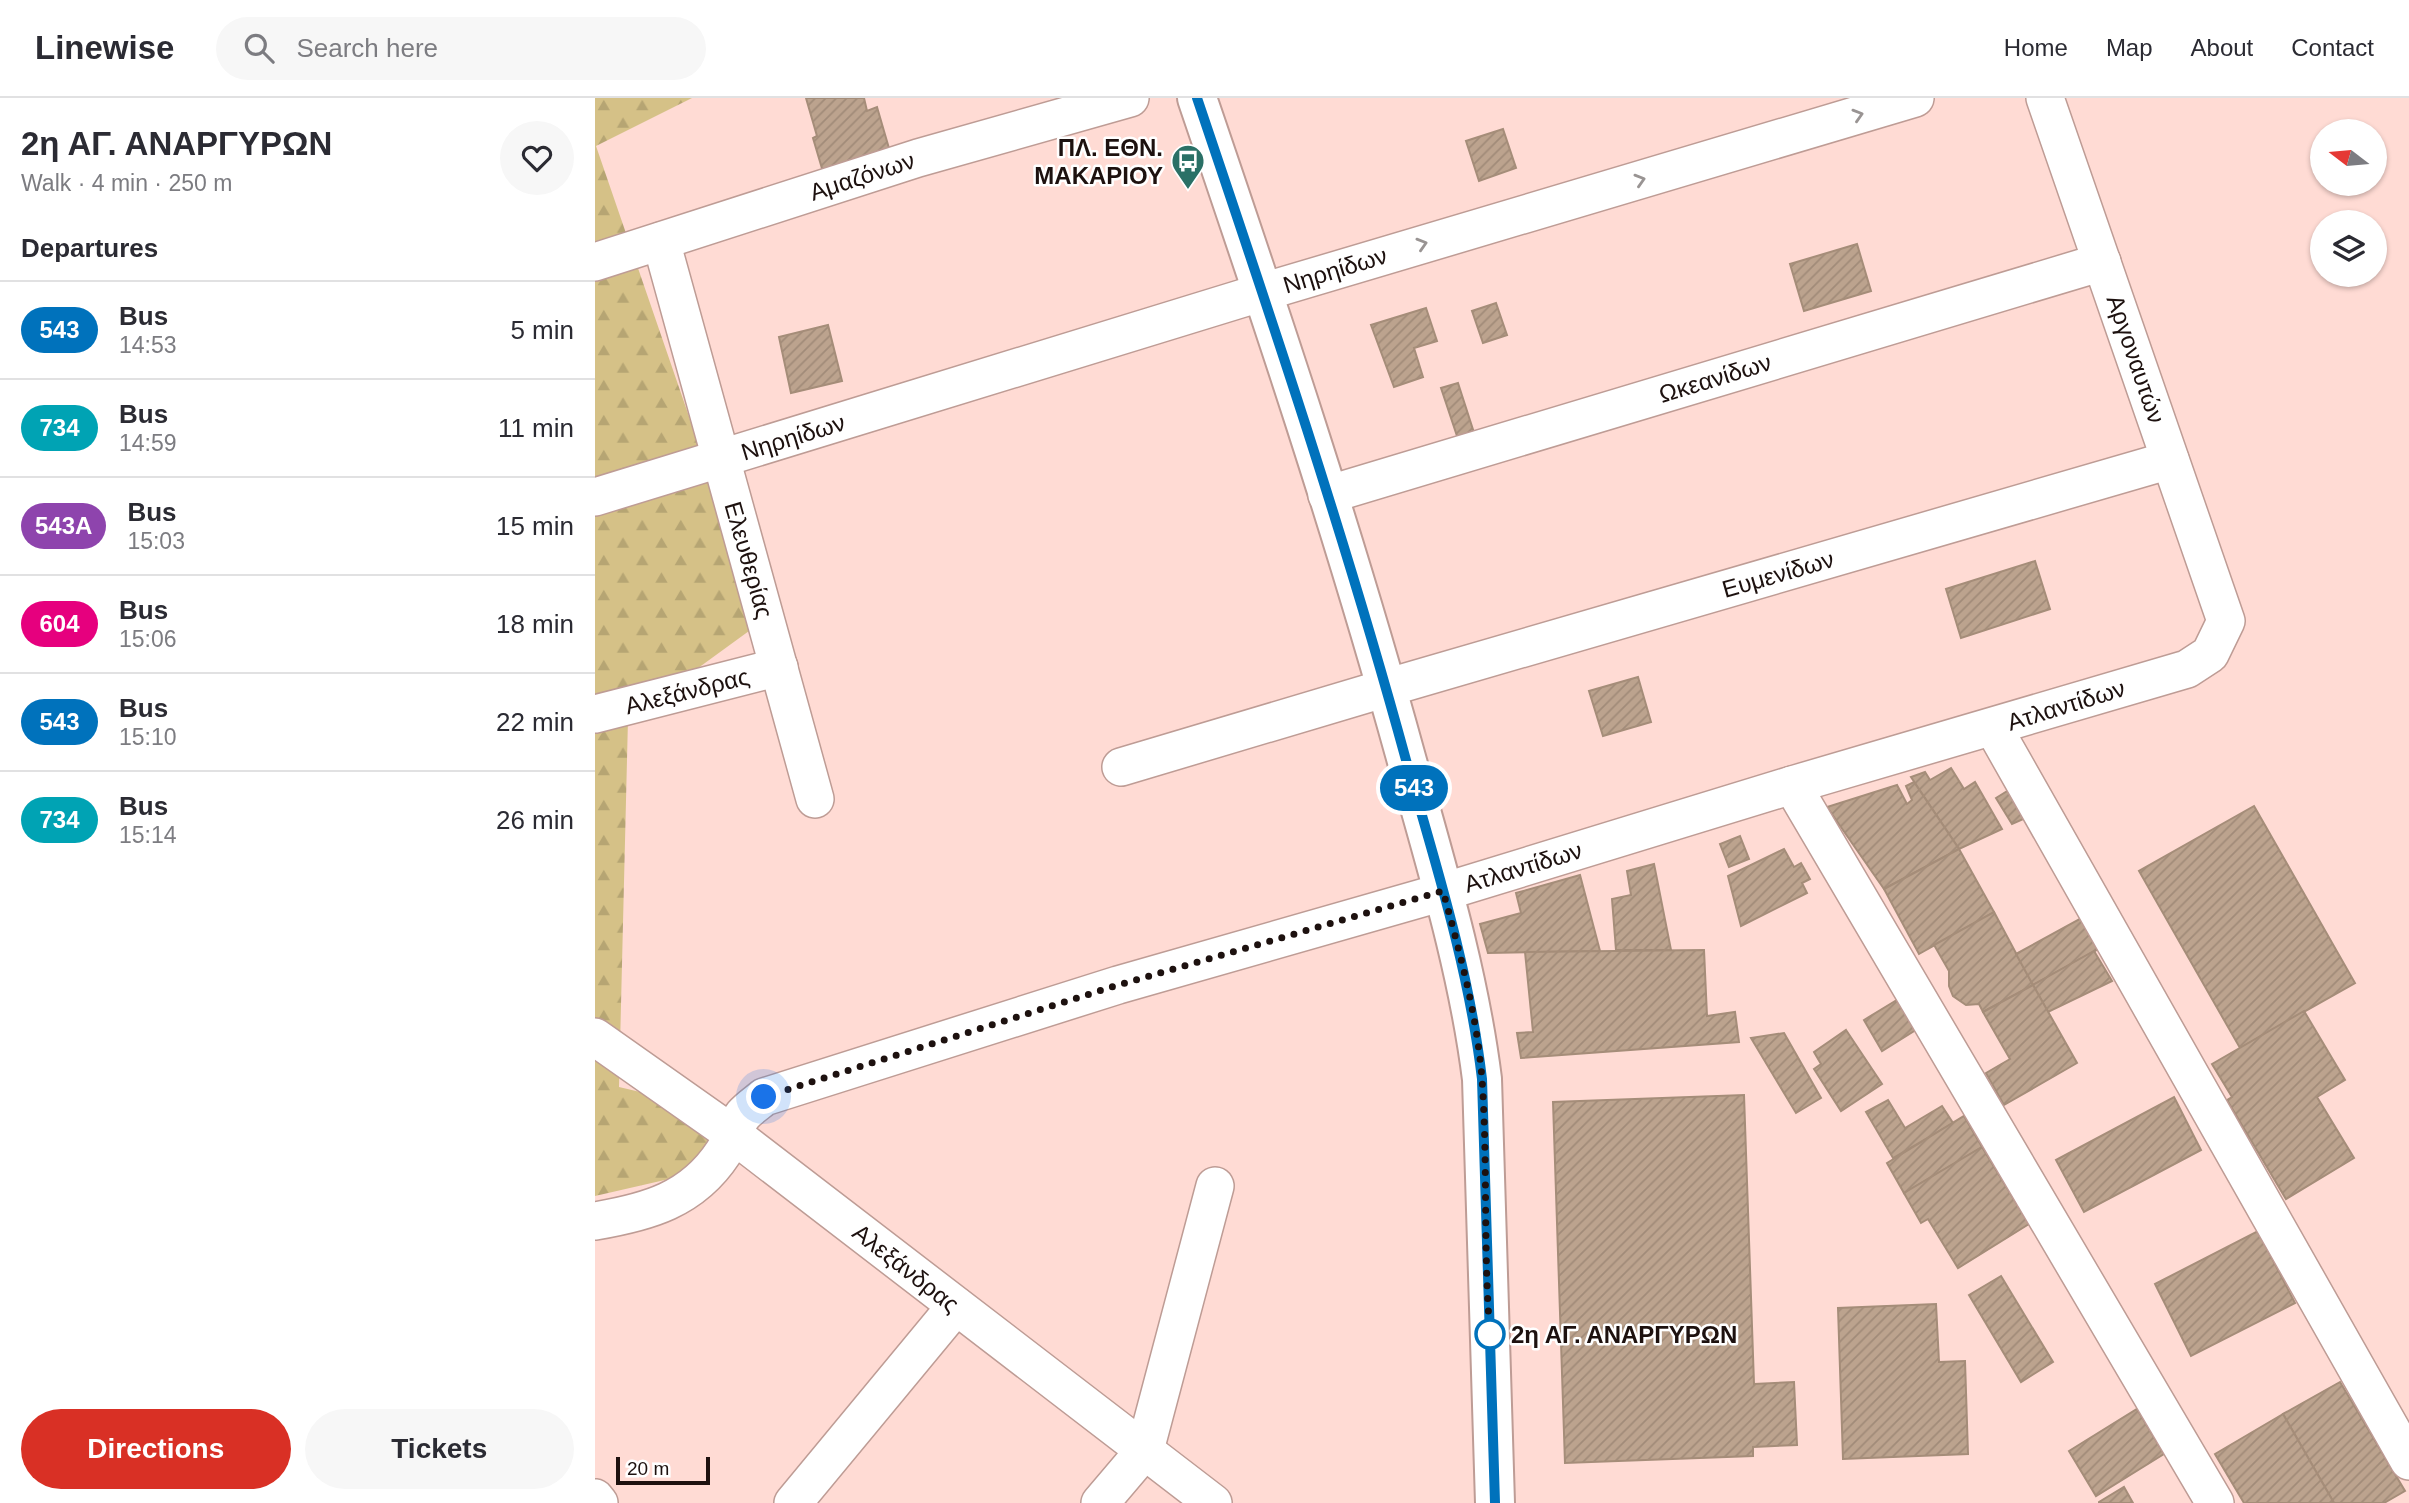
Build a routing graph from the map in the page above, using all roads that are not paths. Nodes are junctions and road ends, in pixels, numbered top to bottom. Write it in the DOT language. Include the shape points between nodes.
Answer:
graph roads {
  1 [pos="1130,98"];
  2 [pos="1197,98"];
  3 [pos="1915,98"];
  4 [pos="2045,98"];
  5 [pos="661,241"];
  6 [pos="2102,261"];
  7 [pos="595,262"];
  8 [pos="1263,292"];
  9 [pos="720,459"];
  10 [pos="2170,460"];
  11 [pos="1327,495"];
  12 [pos="595,496"];
  13 [pos="2226,621"];
  14 [pos="779,667"];
  15 [pos="1387,688"];
  16 [pos="595,714"];
  17 [pos="1993,727"];
  18 [pos="1121,767"];
  19 [pos="1792,785"];
  20 [pos="815,799"];
  21 [pos="1443,891"];
  22 [pos="595,1037"];
  23 [pos="734,1135"];
  24 [pos="1215,1186"];
  25 [pos="595,1222"];
  26 [pos="955,1306"];
  27 [pos="1145,1450"];
  28 [pos="2409,1461"];
  29 [pos="595,1498"];
  30 [pos="599,1503"];
  31 [pos="793,1503"];
  32 [pos="1100,1503"];
  33 [pos="1213,1503"];
  34 [pos="1495,1503"];
  35 [pos="2215,1503"];
  1 -- 5 [label="street, Αμαζόνων" via="918,158"];
  2 -- 8 [label="street"];
  8 -- 3 [label="street, Νηρηίδων, one-way"];
  4 -- 6 [label="street, Αργοναυτών"];
  5 -- 7 [label="street, Αμαζόνων"];
  5 -- 9 [label="street, Ελευθερίας"];
  6 -- 10 [label="street, Αργοναυτών"];
  6 -- 11 [label="street, Ωκεανίδων"];
  8 -- 9 [label="street, Νηρηίδων"];
  8 -- 11 [label="street"];
  9 -- 12 [label="street, Νηρηίδων"];
  9 -- 14 [label="street, Ελευθερίας"];
  10 -- 13 [label="street, Αργοναυτών"];
  10 -- 15 [label="street, Ευμενίδων"];
  11 -- 15 [label="street"];
  13 -- 17 [label="street, Ατλαντίδων" via="2210,654 2187,669"];
  14 -- 16 [label="street, Αλεξάνδρας"];
  14 -- 20 [label="street, Ελευθερίας"];
  15 -- 18 [label="street, Ευμενίδων"];
  15 -- 21 [label="street"];
  17 -- 19 [label="street, Ατλαντίδων"];
  17 -- 28 [label="street"];
  19 -- 21 [label="street, Ατλαντίδων"];
  19 -- 35 [label="street"];
  21 -- 23 [label="street, Ατλαντίδων" via="1118,985 764,1097 743,1115"];
  21 -- 34 [label="street" via="1467,984 1482,1079"];
  22 -- 23 [label="street, Αλεξάνδρας"];
  23 -- 25 [label="street, Ατλαντίδων" via="707,1174 677,1198 632,1215"];
  23 -- 26 [label="street, Αλεξάνδρας"];
  24 -- 27 [label="street"];
  26 -- 27 [label="street, Αλεξάνδρας"];
  26 -- 31 [label="street"];
  27 -- 32 [label="street"];
  27 -- 33 [label="street, Αλεξάνδρας"];
  29 -- 30 [label="street"];
}
